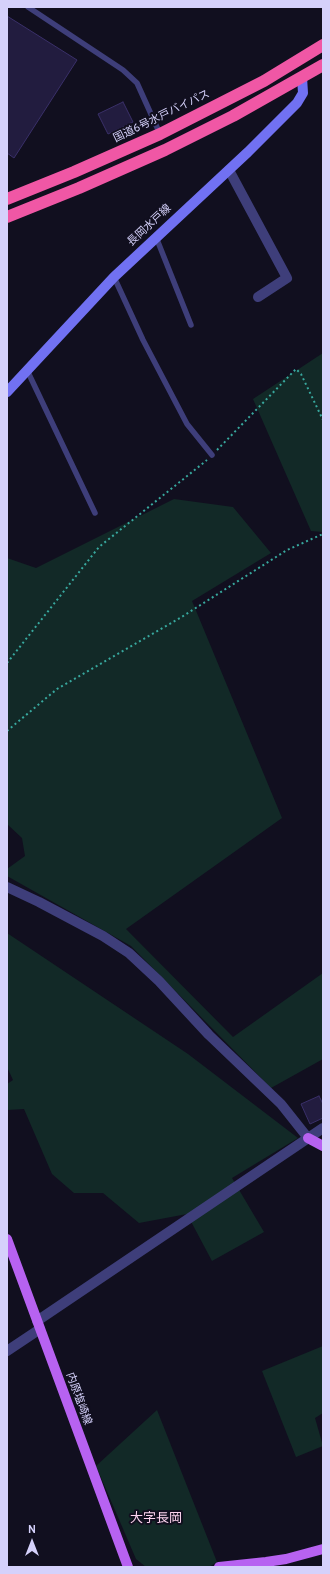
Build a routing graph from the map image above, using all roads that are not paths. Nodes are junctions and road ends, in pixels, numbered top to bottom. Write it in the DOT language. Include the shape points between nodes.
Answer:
graph roads {
  1 [pos="31,8"];
  2 [pos="323,45"];
  3 [pos="323,65"];
  4 [pos="302,77"];
  5 [pos="160,134"];
  6 [pos="228,170"];
  7 [pos="7,199"];
  8 [pos="7,217"];
  9 [pos="156,237"];
  10 [pos="114,277"];
  11 [pos="258,297"];
  12 [pos="191,325"];
  13 [pos="27,370"];
  14 [pos="7,392"];
  15 [pos="212,455"];
  16 [pos="95,513"];
  17 [pos="7,887"];
  18 [pos="323,1128"];
  19 [pos="308,1138"];
  20 [pos="323,1146"];
  21 [pos="7,1239"];
  22 [pos="39,1325"];
  23 [pos="7,1351"];
  24 [pos="323,1549"];
  25 [pos="128,1567"];
  26 [pos="218,1567"];
  1 -- 5 [label="lane" via="123,70 137,83"];
  2 -- 5 [label="highway, 国道6号水戸バイパス" via="264,81"];
  3 -- 4 [label="highway"];
  4 -- 6 [label="main road, 長岡水戸線" via="303,92 297,102"];
  4 -- 8 [label="highway" via="165,150"];
  5 -- 7 [label="highway, 国道6号水戸バイパス"];
  6 -- 9 [label="main road, 長岡水戸線"];
  6 -- 11 [label="street" via="287,278"];
  9 -- 10 [label="main road, 長岡水戸線"];
  9 -- 12 [label="lane"];
  10 -- 13 [label="main road, 長岡水戸線"];
  10 -- 15 [label="lane" via="143,340 187,424"];
  13 -- 14 [label="main road, 長岡水戸線"];
  13 -- 16 [label="lane"];
  17 -- 19 [label="street" via="103,936 130,953 280,1104"];
  18 -- 19 [label="street"];
  19 -- 20 [label="main road"];
  19 -- 22 [label="street"];
  21 -- 22 [label="main road, 内原塩崎線"];
  22 -- 23 [label="street"];
  22 -- 25 [label="main road, 内原塩崎線"];
  24 -- 26 [label="main road" via="280,1560"];
}
